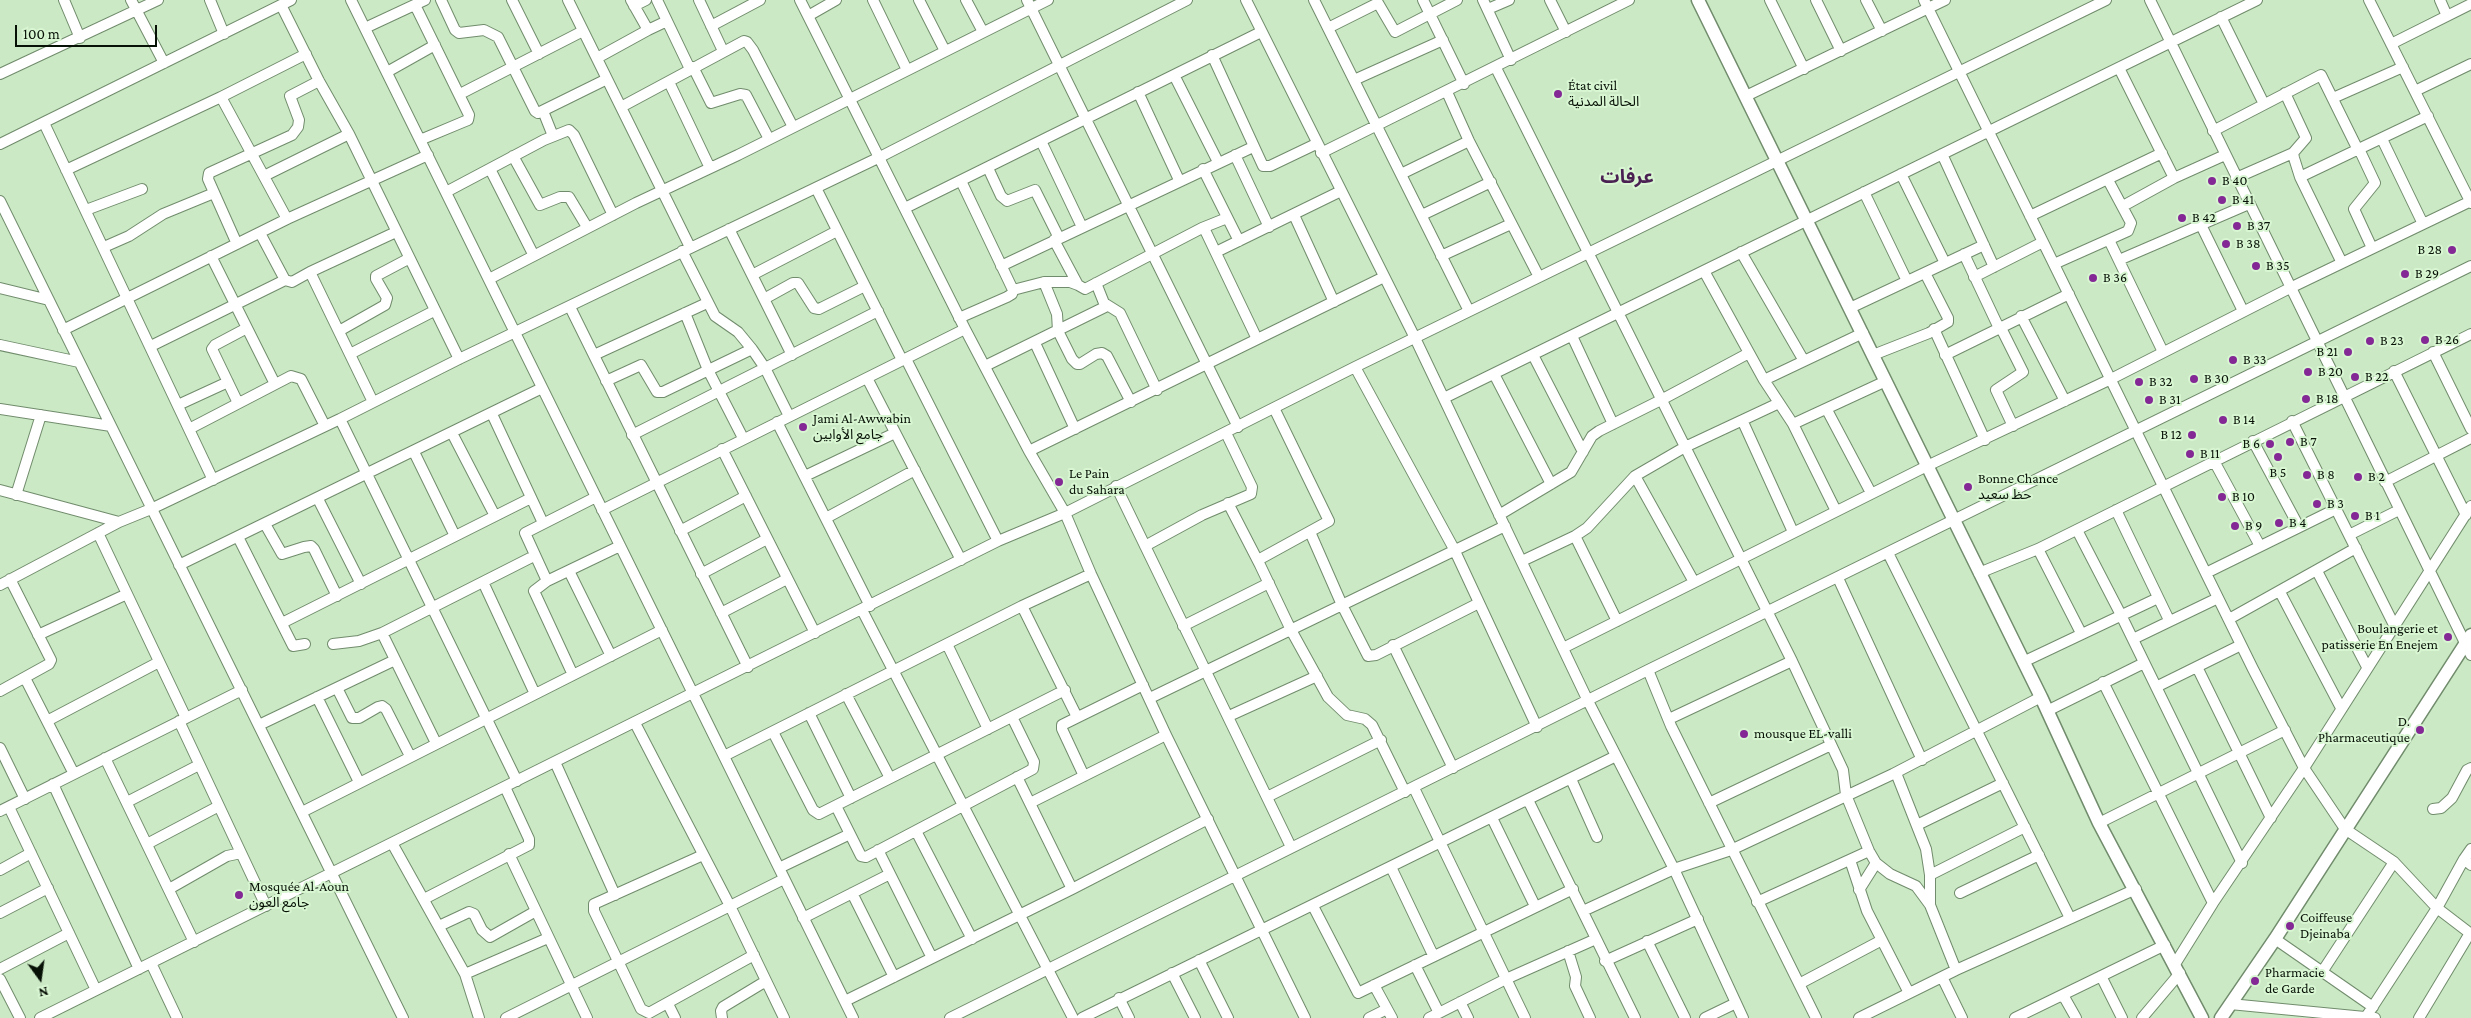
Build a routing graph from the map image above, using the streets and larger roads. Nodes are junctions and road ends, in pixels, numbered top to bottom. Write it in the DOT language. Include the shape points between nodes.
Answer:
graph roads {
  1 [pos="64,0"];
  2 [pos="131,0"];
  3 [pos="158,0"];
  4 [pos="210,0"];
  5 [pos="291,0"];
  6 [pos="351,0"];
  7 [pos="425,0"];
  8 [pos="441,0"];
  9 [pos="512,0"];
  10 [pos="568,0"];
  11 [pos="646,0"];
  12 [pos="657,0"];
  13 [pos="699,0"];
  14 [pos="760,0"];
  15 [pos="800,0"];
  16 [pos="836,0"];
  17 [pos="873,0"];
  18 [pos="919,0"];
  19 [pos="966,0"];
  20 [pos="1048,0"];
  21 [pos="1186,0"];
  22 [pos="1246,0"];
  23 [pos="1315,0"];
  24 [pos="1423,0"];
  25 [pos="1457,0"];
  26 [pos="1509,0"];
  27 [pos="1550,0"];
  28 [pos="1698,0"];
  29 [pos="1770,0"];
  30 [pos="1816,0"];
  31 [pos="1866,0"];
  32 [pos="1945,0"];
  33 [pos="2106,0"];
  34 [pos="2150,0"];
  35 [pos="2257,0"];
  36 [pos="2369,0"];
  37 [pos="2440,0"];
  38 [pos="1626,1"];
  39 [pos="633,3"];
  40 [pos="1029,4"];
  41 [pos="1926,4"];
  42 [pos="2471,4"];
  43 [pos="281,5"];
  44 [pos="415,5"];
  45 [pos="1485,5"];
  46 [pos="137,11"];
  47 [pos="1430,14"];
  48 [pos="808,16"];
  49 [pos="2447,16"];
  50 [pos="2221,17"];
  51 [pos="667,21"];
  52 [pos="711,26"];
  53 [pos="365,28"];
  54 [pos="1328,28"];
  55 [pos="648,30"];
  56 [pos="583,31"];
  57 [pos="1882,31"];
  58 [pos="983,32"];
  59 [pos="1261,32"];
  60 [pos="1566,32"];
  61 [pos="224,34"];
  62 [pos="80,38"];
  63 [pos="1443,40"];
  64 [pos="2170,43"];
  65 [pos="2391,44"];
  66 [pos="435,45"];
  67 [pos="723,51"];
  68 [pos="945,51"];
  69 [pos="1841,51"];
  70 [pos="306,54"];
  71 [pos="539,54"];
  72 [pos="1212,55"];
  73 [pos="597,58"];
  74 [pos="1511,60"];
  75 [pos="164,63"];
  76 [pos="1060,66"];
  77 [pos="514,67"];
  78 [pos="2403,67"];
  79 [pos="692,68"];
  80 [pos="1496,68"];
  81 [pos="2119,68"];
  82 [pos="2470,68"];
  83 [pos="1804,69"];
  84 [pos="907,70"];
  85 [pos="1959,71"];
  86 [pos="387,72"];
  87 [pos="0,74"];
  88 [pos="1174,75"];
  89 [pos="607,79"];
  90 [pos="1354,80"];
  91 [pos="319,82"];
  92 [pos="669,82"];
  93 [pos="1464,84"];
  94 [pos="2415,91"];
  95 [pos="1138,92"];
  96 [pos="1447,92"];
  97 [pos="2285,93"];
  98 [pos="460,94"];
  99 [pos="1746,96"];
  100 [pos="221,97"];
  101 [pos="2333,98"];
  102 [pos="850,99"];
  103 [pos="2264,104"];
  104 [pos="621,107"];
  105 [pos="543,111"];
  106 [pos="2428,116"];
  107 [pos="1085,118"];
  108 [pos="44,123"];
  109 [pos="1377,125"];
  110 [pos="793,127"];
  111 [pos="1989,131"];
  112 [pos="2213,131"];
  113 [pos="349,134"];
  114 [pos="553,136"];
  115 [pos="2382,139"];
  116 [pos="420,140"];
  117 [pos="769,140"];
  118 [pos="1469,140"];
  119 [pos="1041,141"];
  120 [pos="0,144"];
  121 [pos="1316,144"];
  122 [pos="1253,147"];
  123 [pos="2359,150"];
  124 [pos="251,153"];
  125 [pos="1322,153"];
  126 [pos="2162,153"];
  127 [pos="2293,153"];
  128 [pos="1235,154"];
  129 [pos="1942,154"];
  130 [pos="428,155"];
  131 [pos="2225,155"];
  132 [pos="513,156"];
  133 [pos="880,157"];
  134 [pos="1778,160"];
  135 [pos="1218,162"];
  136 [pos="710,168"];
  137 [pos="988,168"];
  138 [pos="490,169"];
  139 [pos="1202,169"];
  140 [pos="66,170"];
  141 [pos="1401,174"];
  142 [pos="1901,174"];
  143 [pos="264,176"];
  144 [pos="2300,177"];
  145 [pos="2174,178"];
  146 [pos="2236,178"];
  147 [pos="371,180"];
  148 [pos="1179,180"];
  149 [pos="2108,180"];
  150 [pos="960,181"];
  151 [pos="1491,182"];
  152 [pos="816,188"];
  153 [pos="142,189"];
  154 [pos="663,190"];
  155 [pos="1341,190"];
  156 [pos="446,192"];
  157 [pos="1864,192"];
  158 [pos="214,193"];
  159 [pos="0,202"];
  160 [pos="2471,202"];
  161 [pos="2249,204"];
  162 [pos="1128,205"];
  163 [pos="2123,206"];
  164 [pos="905,208"];
  165 [pos="86,210"];
  166 [pos="614,214"];
  167 [pos="1294,215"];
  168 [pos="1422,215"];
  169 [pos="2030,216"];
  170 [pos="1227,218"];
  171 [pos="287,219"];
  172 [pos="1807,220"];
  173 [pos="1511,224"];
  174 [pos="2423,224"];
  175 [pos="2201,225"];
  176 [pos="1082,227"];
  177 [pos="1269,227"];
  178 [pos="587,228"];
  179 [pos="1204,228"];
  180 [pos="729,229"];
  181 [pos="837,231"];
  182 [pos="396,232"];
  183 [pos="260,233"];
  184 [pos="1057,239"];
  185 [pos="2109,240"];
  186 [pos="1239,241"];
  187 [pos="2043,242"];
  188 [pos="237,244"];
  189 [pos="1984,245"];
  190 [pos="104,247"];
  191 [pos="2372,248"];
  192 [pos="686,249"];
  193 [pos="1216,252"];
  194 [pos="1741,252"];
  195 [pos="1588,253"];
  196 [pos="533,254"];
  197 [pos="1152,254"];
  198 [pos="1964,254"];
  199 [pos="211,256"];
  200 [pos="1441,256"];
  201 [pos="408,258"];
  202 [pos="2119,260"];
  203 [pos="1945,263"];
  204 [pos="2342,263"];
  205 [pos="2054,264"];
  206 [pos="1001,266"];
  207 [pos="2471,266"];
  208 [pos="1994,267"];
  209 [pos="1704,271"];
  210 [pos="310,272"];
  211 [pos="1925,273"];
  212 [pos="752,275"];
  213 [pos="1384,277"];
  214 [pos="1539,277"];
  215 [pos="1974,277"];
  216 [pos="489,279"];
  217 [pos="285,280"];
  218 [pos="1907,281"];
  219 [pos="1044,282"];
  220 [pos="1096,283"];
  221 [pos="1078,285"];
  222 [pos="865,286"];
  223 [pos="0,288"];
  224 [pos="2290,288"];
  225 [pos="1013,290"];
  226 [pos="2069,294"];
  227 [pos="128,297"];
  228 [pos="764,299"];
  229 [pos="49,300"];
  230 [pos="1334,302"];
  231 [pos="235,303"];
  232 [pos="707,303"];
  233 [pos="1107,306"];
  234 [pos="570,307"];
  235 [pos="1850,308"];
  236 [pos="434,311"];
  237 [pos="1469,311"];
  238 [pos="2243,311"];
  239 [pos="878,312"];
  240 [pos="685,313"];
  241 [pos="1618,313"];
  242 [pos="2020,316"];
  243 [pos="959,318"];
  244 [pos="1999,326"];
  245 [pos="247,328"];
  246 [pos="965,329"];
  247 [pos="1934,329"];
  248 [pos="64,330"];
  249 [pos="339,331"];
  250 [pos="1058,331"];
  251 [pos="515,332"];
  252 [pos="1863,333"];
  253 [pos="2471,334"];
  254 [pos="1572,336"];
  255 [pos="1415,338"];
  256 [pos="1257,339"];
  257 [pos="2316,342"];
  258 [pos="1035,343"];
  259 [pos="0,345"];
  260 [pos="151,346"];
  261 [pos="752,349"];
  262 [pos="2163,352"];
  263 [pos="2433,352"];
  264 [pos="1749,353"];
  265 [pos="350,354"];
  266 [pos="594,355"];
  267 [pos="792,355"];
  268 [pos="1533,355"];
  269 [pos="1945,355"];
  270 [pos="1873,356"];
  271 [pos="459,359"];
  272 [pos="904,360"];
  273 [pos="1804,361"];
  274 [pos="79,362"];
  275 [pos="1207,365"];
  276 [pos="985,366"];
  277 [pos="1355,367"];
  278 [pos="765,368"];
  279 [pos="708,370"];
  280 [pos="2394,371"];
  281 [pos="1494,374"];
  282 [pos="867,378"];
  283 [pos="2111,379"];
  284 [pos="1764,380"];
  285 [pos="606,381"];
  286 [pos="1886,381"];
  287 [pos="228,382"];
  288 [pos="275,384"];
  289 [pos="542,388"];
  290 [pos="1157,390"];
  291 [pos="719,392"];
  292 [pos="2343,396"];
  293 [pos="1444,398"];
  294 [pos="1661,400"];
  295 [pos="2065,401"];
  296 [pos="373,402"];
  297 [pos="1131,402"];
  298 [pos="238,403"];
  299 [pos="1779,403"];
  300 [pos="178,404"];
  301 [pos="1274,408"];
  302 [pos="0,409"];
  303 [pos="1827,410"];
  304 [pos="492,414"];
  305 [pos="41,415"];
  306 [pos="789,416"];
  307 [pos="340,419"];
  308 [pos="2292,421"];
  309 [pos="777,422"];
  310 [pos="1742,422"];
  311 [pos="1613,424"];
  312 [pos="1793,424"];
  313 [pos="111,426"];
  314 [pos="325,426"];
  315 [pos="2013,426"];
  316 [pos="1238,427"];
  317 [pos="189,429"];
  318 [pos="1075,429"];
  319 [pos="2471,429"];
  320 [pos="2136,431"];
  321 [pos="452,433"];
  322 [pos="896,433"];
  323 [pos="1226,433"];
  324 [pos="632,435"];
  325 [pos="743,438"];
  326 [pos="2471,438"];
  327 [pos="1985,440"];
  328 [pos="2253,441"];
  329 [pos="1684,447"];
  330 [pos="722,449"];
  331 [pos="414,452"];
  332 [pos="1029,452"];
  333 [pos="1583,452"];
  334 [pos="2436,456"];
  335 [pos="2214,461"];
  336 [pos="1927,466"];
  337 [pos="915,470"];
  338 [pos="367,475"];
  339 [pos="805,476"];
  340 [pos="1635,476"];
  341 [pos="213,480"];
  342 [pos="2385,482"];
  343 [pos="656,483"];
  344 [pos="1551,484"];
  345 [pos="1116,486"];
  346 [pos="2163,486"];
  347 [pos="0,490"];
  348 [pos="1871,493"];
  349 [pos="16,495"];
  350 [pos="746,496"];
  351 [pos="596,497"];
  352 [pos="318,498"];
  353 [pos="531,498"];
  354 [pos="1228,503"];
  355 [pos="151,509"];
  356 [pos="2336,509"];
  357 [pos="602,510"];
  358 [pos="2116,510"];
  359 [pos="2399,510"];
  360 [pos="2468,510"];
  361 [pos="1836,511"];
  362 [pos="1065,513"];
  363 [pos="1499,515"];
  364 [pos="495,516"];
  365 [pos="826,518"];
  366 [pos="1953,521"];
  367 [pos="119,522"];
  368 [pos="543,523"];
  369 [pos="265,524"];
  370 [pos="1505,526"];
  371 [pos="2299,527"];
  372 [pos="2076,530"];
  373 [pos="680,532"];
  374 [pos="1310,532"];
  375 [pos="1794,532"];
  376 [pos="98,533"];
  377 [pos="2349,535"];
  378 [pos="455,536"];
  379 [pos="1575,536"];
  380 [pos="238,537"];
  381 [pos="767,539"];
  382 [pos="998,542"];
  383 [pos="620,546"];
  384 [pos="1145,546"];
  385 [pos="2260,546"];
  386 [pos="2356,548"];
  387 [pos="1454,549"];
  388 [pos="2038,549"];
  389 [pos="1888,553"];
  390 [pos="534,556"];
  391 [pos="1740,559"];
  392 [pos="408,560"];
  393 [pos="962,560"];
  394 [pos="1258,560"];
  395 [pos="1522,561"];
  396 [pos="179,565"];
  397 [pos="569,571"];
  398 [pos="2317,571"];
  399 [pos="1979,573"];
  400 [pos="2206,573"];
  401 [pos="701,574"];
  402 [pos="1091,574"];
  403 [pos="2430,574"];
  404 [pos="787,578"];
  405 [pos="1838,578"];
  406 [pos="10,579"];
  407 [pos="483,582"];
  408 [pos="547,582"];
  409 [pos="1694,582"];
  410 [pos="1269,583"];
  411 [pos="361,584"];
  412 [pos="0,585"];
  413 [pos="2280,592"];
  414 [pos="127,594"];
  415 [pos="337,596"];
  416 [pos="2158,598"];
  417 [pos="2218,598"];
  418 [pos="1479,603"];
  419 [pos="1342,605"];
  420 [pos="1022,606"];
  421 [pos="432,607"];
  422 [pos="866,608"];
  423 [pos="721,613"];
  424 [pos="1767,613"];
  425 [pos="2121,615"];
  426 [pos="2229,619"];
  427 [pos="2169,620"];
  428 [pos="1617,621"];
  429 [pos="282,623"];
  430 [pos="2394,625"];
  431 [pos="1183,626"];
  432 [pos="662,630"];
  433 [pos="1291,630"];
  434 [pos="382,633"];
  435 [pos="815,633"];
  436 [pos="2081,633"];
  437 [pos="38,635"];
  438 [pos="2132,639"];
  439 [pos="305,644"];
  440 [pos="333,644"];
  441 [pos="947,644"];
  442 [pos="1393,645"];
  443 [pos="2241,645"];
  444 [pos="2469,645"];
  445 [pos="1563,648"];
  446 [pos="611,656"];
  447 [pos="395,660"];
  448 [pos="1792,661"];
  449 [pos="159,662"];
  450 [pos="2023,662"];
  451 [pos="2144,663"];
  452 [pos="748,667"];
  453 [pos="2196,667"];
  454 [pos="2367,667"];
  455 [pos="1648,670"];
  456 [pos="893,671"];
  457 [pos="1204,671"];
  458 [pos="573,675"];
  459 [pos="1317,676"];
  460 [pos="26,678"];
  461 [pos="2103,682"];
  462 [pos="1143,685"];
  463 [pos="1,687"];
  464 [pos="336,688"];
  465 [pos="2156,688"];
  466 [pos="242,690"];
  467 [pos="1065,690"];
  468 [pos="693,693"];
  469 [pos="535,694"];
  470 [pos="846,694"];
  471 [pos="318,697"];
  472 [pos="2041,697"];
  473 [pos="1150,698"];
  474 [pos="1588,701"];
  475 [pos="2341,708"];
  476 [pos="2047,711"];
  477 [pos="809,713"];
  478 [pos="1229,716"];
  479 [pos="1012,717"];
  480 [pos="1077,717"];
  481 [pos="486,718"];
  482 [pos="1669,719"];
  483 [pos="182,720"];
  484 [pos="48,721"];
  485 [pos="634,723"];
  486 [pos="259,726"];
  487 [pos="1537,727"];
  488 [pos="988,729"];
  489 [pos="2285,730"];
  490 [pos="1977,731"];
  491 [pos="773,732"];
  492 [pos="1166,735"];
  493 [pos="1381,740"];
  494 [pos="436,743"];
  495 [pos="1831,745"];
  496 [pos="0,748"];
  497 [pos="2238,754"];
  498 [pos="936,755"];
  499 [pos="410,756"];
  500 [pos="724,756"];
  501 [pos="1616,756"];
  502 [pos="105,758"];
  503 [pos="1922,760"];
  504 [pos="555,762"];
  505 [pos="200,765"];
  506 [pos="1452,768"];
  507 [pos="2304,768"];
  508 [pos="2471,768"];
  509 [pos="1896,773"];
  510 [pos="74,774"];
  511 [pos="2197,774"];
  512 [pos="1084,776"];
  513 [pos="1017,777"];
  514 [pos="890,778"];
  515 [pos="1571,779"];
  516 [pos="517,781"];
  517 [pos="358,782"];
  518 [pos="2003,783"];
  519 [pos="53,784"];
  520 [pos="505,787"];
  521 [pos="1409,790"];
  522 [pos="2158,793"];
  523 [pos="1846,795"];
  524 [pos="1267,797"];
  525 [pos="851,798"];
  526 [pos="25,799"];
  527 [pos="1528,800"];
  528 [pos="127,802"];
  529 [pos="1030,803"];
  530 [pos="1709,803"];
  531 [pos="219,806"];
  532 [pos="836,806"];
  533 [pos="962,806"];
  534 [pos="4,809"];
  535 [pos="2433,809"];
  536 [pos="302,812"];
  537 [pos="1492,818"];
  538 [pos="2271,818"];
  539 [pos="1208,819"];
  540 [pos="2099,823"];
  541 [pos="1917,825"];
  542 [pos="2025,827"];
  543 [pos="2344,829"];
  544 [pos="916,831"];
  545 [pos="850,834"];
  546 [pos="1598,837"];
  547 [pos="392,843"];
  548 [pos="1440,843"];
  549 [pos="147,844"];
  550 [pos="1292,847"];
  551 [pos="2471,849"];
  552 [pos="878,850"];
  553 [pos="1731,850"];
  554 [pos="1869,851"];
  555 [pos="31,853"];
  556 [pos="241,853"];
  557 [pos="509,854"];
  558 [pos="703,854"];
  559 [pos="2039,855"];
  560 [pos="1850,860"];
  561 [pos="2394,862"];
  562 [pos="2467,862"];
  563 [pos="1876,863"];
  564 [pos="2242,863"];
  565 [pos="1392,867"];
  566 [pos="779,868"];
  567 [pos="1674,869"];
  568 [pos="0,870"];
  569 [pos="332,873"];
  570 [pos="890,874"];
  571 [pos="1235,876"];
  572 [pos="1930,876"];
  573 [pos="784,878"];
  574 [pos="48,888"];
  575 [pos="169,889"];
  576 [pos="1573,889"];
  577 [pos="2136,889"];
  578 [pos="1072,890"];
  579 [pos="1859,890"];
  580 [pos="852,893"];
  581 [pos="1960,894"];
  582 [pos="615,895"];
  583 [pos="424,899"];
  584 [pos="1757,902"];
  585 [pos="2213,903"];
  586 [pos="1930,905"];
  587 [pos="266,906"];
  588 [pos="730,906"];
  589 [pos="1312,906"];
  590 [pos="1535,906"];
  591 [pos="2437,908"];
  592 [pos="536,911"];
  593 [pos="1583,911"];
  594 [pos="0,913"];
  595 [pos="1020,915"];
  596 [pos="804,918"];
  597 [pos="2070,918"];
  598 [pos="1698,919"];
  599 [pos="439,926"];
  600 [pos="1261,929"];
  601 [pos="1483,931"];
  602 [pos="69,933"];
  603 [pos="2471,934"];
  604 [pos="548,938"];
  605 [pos="972,939"];
  606 [pos="1596,939"];
  607 [pos="2275,939"];
  608 [pos="1882,940"];
  609 [pos="194,942"];
  610 [pos="1647,942"];
  611 [pos="2165,945"];
  612 [pos="1568,951"];
  613 [pos="754,955"];
  614 [pos="1433,956"];
  615 [pos="932,958"];
  616 [pos="1199,960"];
  617 [pos="620,961"];
  618 [pos="1605,961"];
  619 [pos="150,964"];
  620 [pos="1415,965"];
  621 [pos="1048,968"];
  622 [pos="0,969"];
  623 [pos="139,969"];
  624 [pos="2177,969"];
  625 [pos="1956,970"];
  626 [pos="2322,972"];
  627 [pos="1172,973"];
  628 [pos="465,974"];
  629 [pos="2102,976"];
  630 [pos="894,977"];
  631 [pos="1942,978"];
  632 [pos="0,979"];
  633 [pos="1506,979"];
  634 [pos="766,981"];
  635 [pos="1799,984"];
  636 [pos="1374,985"];
  637 [pos="571,986"];
  638 [pos="96,990"];
  639 [pos="1909,993"];
  640 [pos="2063,995"];
  641 [pos="1120,998"];
  642 [pos="845,1001"];
  643 [pos="1460,1002"];
  644 [pos="1736,1003"];
  645 [pos="668,1004"];
  646 [pos="2230,1004"];
  647 [pos="2373,1007"];
  648 [pos="1390,1014"];
  649 [pos="1434,1016"];
  650 [pos="2022,1017"];
  651 [pos="20,1018"];
  652 [pos="41,1018"];
  653 [pos="177,1018"];
  654 [pos="403,1018"];
  655 [pos="479,1018"];
  656 [pos="506,1018"];
  657 [pos="587,1018"];
  658 [pos="675,1018"];
  659 [pos="722,1018"];
  660 [pos="784,1018"];
  661 [pos="853,1018"];
  662 [pos="950,1018"];
  663 [pos="1073,1018"];
  664 [pos="1082,1018"];
  665 [pos="1129,1018"];
  666 [pos="1195,1018"];
  667 [pos="1228,1018"];
  668 [pos="1305,1018"];
  669 [pos="1368,1018"];
  670 [pos="1468,1018"];
  671 [pos="1525,1018"];
  672 [pos="1590,1018"];
  673 [pos="1635,1018"];
  674 [pos="1685,1018"];
  675 [pos="1705,1018"];
  676 [pos="1743,1018"];
  677 [pos="1816,1018"];
  678 [pos="1859,1018"];
  679 [pos="1962,1018"];
  680 [pos="2076,1018"];
  681 [pos="2122,1018"];
  682 [pos="2142,1018"];
  683 [pos="2202,1018"];
  684 [pos="2222,1018"];
  685 [pos="2370,1018"];
  686 [pos="2419,1018"];
  1 -- 62 [label="street"];
  2 -- 46 [label="street"];
  3 -- 46 [label="street"];
  4 -- 61 [label="street"];
  5 -- 43 [label="street"];
  6 -- 53 [label="street"];
  7 -- 44 [label="street"];
  8 -- 77 [label="street" via="455,30 459,33 484,30 495,34"];
  9 -- 71 [label="street"];
  10 -- 56 [label="street"];
  11 -- 39 [label="street"];
  12 -- 51 [label="street"];
  13 -- 52 [label="street"];
  14 -- 52 [label="street"];
  15 -- 48 [label="street"];
  16 -- 48 [label="street"];
  17 -- 84 [label="street"];
  18 -- 68 [label="street"];
  19 -- 58 [label="street"];
  20 -- 40 [label="street"];
  21 -- 76 [label="street"];
  22 -- 59 [label="street"];
  23 -- 54 [label="street"];
  24 -- 47 [label="street"];
  25 -- 47 [label="street"];
  26 -- 45 [label="street"];
  27 -- 60 [label="street"];
  28 -- 99 [label="street"];
  29 -- 83 [label="street"];
  30 -- 69 [label="street"];
  31 -- 57 [label="street"];
  32 -- 41 [label="street"];
  33 -- 85 [label="street"];
  34 -- 64 [label="street"];
  35 -- 50 [label="street"];
  36 -- 65 [label="street"];
  37 -- 49 [label="street"];
  38 -- 60 [label="street"];
  39 -- 55 [label="street"];
  40 -- 58 [label="street"];
  40 -- 76 [label="street"];
  41 -- 57 [label="street"];
  41 -- 85 [label="street"];
  42 -- 49 [label="street"];
  43 -- 61 [label="street"];
  43 -- 70 [label="street"];
  44 -- 53 [label="street"];
  44 -- 66 [label="street"];
  45 -- 74 [label="street"];
  46 -- 62 [label="street"];
  46 -- 75 [label="street"];
  47 -- 54 [label="street" via="1394,32 1378,3"];
  47 -- 63 [label="street"];
  48 -- 102 [label="street"];
  49 -- 65 [label="street"];
  50 -- 64 [label="street"];
  50 -- 103 [label="street"];
  51 -- 55 [label="street"];
  51 -- 79 [label="street"];
  52 -- 67 [label="street"];
  53 -- 86 [label="street"];
  54 -- 90 [label="street"];
  55 -- 73 [label="street"];
  56 -- 71 [label="street"];
  56 -- 73 [label="street"];
  57 -- 69 [label="street"];
  58 -- 68 [label="street"];
  59 -- 72 [label="street"];
  59 -- 121 [label="street"];
  60 -- 74 [label="street"];
  61 -- 75 [label="street"];
  62 -- 87 [label="street"];
  63 -- 90 [label="street"];
  63 -- 93 [label="street"];
  64 -- 81 [label="street"];
  64 -- 112 [label="street"];
  65 -- 78 [label="street"];
  66 -- 86 [label="street"];
  66 -- 98 [label="street"];
  67 -- 79 [label="street"];
  67 -- 110 [label="street" via="748,42"];
  68 -- 84 [label="street"];
  69 -- 83 [label="street"];
  70 -- 91 [label="street"];
  70 -- 100 [label="street"];
  71 -- 77 [label="street"];
  72 -- 88 [label="street"];
  72 -- 122 [label="street"];
  73 -- 89 [label="street"];
  74 -- 80 [label="street"];
  75 -- 108 [label="street"];
  76 -- 107 [label="street"];
  76 -- 133 [label="street"];
  77 -- 98 [label="street"];
  77 -- 105 [label="street" via="535,111"];
  78 -- 94 [label="street"];
  78 -- 101 [label="street"];
  79 -- 92 [label="street"];
  79 -- 117 [label="street" via="711,103 746,95"];
  80 -- 93 [label="street"];
  80 -- 195 [label="street"];
  81 -- 111 [label="street"];
  81 -- 126 [label="street"];
  82 -- 94 [label="street"];
  83 -- 99 [label="street"];
  84 -- 102 [label="street"];
  85 -- 111 [label="street"];
  85 -- 134 [label="street"];
  86 -- 116 [label="street"];
  88 -- 95 [label="street"];
  88 -- 135 [label="street"];
  89 -- 104 [label="street"];
  89 -- 105 [label="street"];
  90 -- 109 [label="street"];
  91 -- 113 [label="street"];
  91 -- 124 [label="street" via="290,96 298,120 295,132"];
  92 -- 104 [label="street"];
  92 -- 136 [label="street"];
  93 -- 96 [label="street"];
  94 -- 106 [label="street"];
  95 -- 107 [label="street"];
  95 -- 148 [label="street"];
  96 -- 109 [label="street"];
  96 -- 118 [label="street"];
  97 -- 101 [label="street" via="2321,75"];
  97 -- 103 [label="street"];
  97 -- 127 [label="street" via="2306,138"];
  98 -- 116 [label="street" via="469,110 468,120"];
  99 -- 134 [label="street"];
  100 -- 124 [label="street"];
  100 -- 140 [label="street"];
  101 -- 123 [label="street"];
  102 -- 110 [label="street"];
  102 -- 133 [label="street"];
  103 -- 112 [label="street"];
  104 -- 154 [label="street"];
  105 -- 114 [label="street"];
  106 -- 115 [label="street"];
  106 -- 160 [label="street"];
  107 -- 119 [label="street"];
  107 -- 162 [label="street"];
  108 -- 120 [label="street"];
  108 -- 140 [label="street"];
  109 -- 125 [label="street"];
  109 -- 141 [label="street"];
  110 -- 117 [label="street"];
  111 -- 129 [label="street"];
  111 -- 169 [label="street"];
  112 -- 131 [label="street"];
  113 -- 143 [label="street"];
  113 -- 147 [label="street"];
  114 -- 132 [label="street"];
  114 -- 166 [label="street" via="565,130 572,131"];
  115 -- 123 [label="street"];
  115 -- 174 [label="street"];
  116 -- 130 [label="street"];
  117 -- 136 [label="street"];
  118 -- 141 [label="street"];
  118 -- 151 [label="street"];
  119 -- 137 [label="street"];
  119 -- 176 [label="street"];
  121 -- 122 [label="street" via="1266,167 1261,164"];
  121 -- 125 [label="street"];
  122 -- 128 [label="street"];
  123 -- 144 [label="street"];
  123 -- 191 [label="street" via="2375,183 2354,209"];
  124 -- 143 [label="street"];
  124 -- 158 [label="street" via="208,173"];
  125 -- 155 [label="street"];
  126 -- 145 [label="street"];
  126 -- 149 [label="street"];
  127 -- 144 [label="street"];
  127 -- 146 [label="street"];
  128 -- 135 [label="street"];
  128 -- 177 [label="street"];
  129 -- 142 [label="street"];
  129 -- 189 [label="street"];
  130 -- 147 [label="street"];
  130 -- 156 [label="street"];
  131 -- 145 [label="street"];
  131 -- 146 [label="street"];
  132 -- 138 [label="street"];
  132 -- 178 [label="street" via="540,205 569,197"];
  133 -- 152 [label="street"];
  133 -- 164 [label="street"];
  134 -- 172 [label="street"];
  134 -- 195 [label="street"];
  135 -- 139 [label="street"];
  136 -- 154 [label="street"];
  137 -- 150 [label="street"];
  137 -- 184 [label="street" via="1001,196 1007,201 1035,190"];
  138 -- 156 [label="street"];
  138 -- 196 [label="street"];
  139 -- 148 [label="street"];
  139 -- 170 [label="street"];
  140 -- 165 [label="street"];
  141 -- 168 [label="street"];
  142 -- 157 [label="street"];
  142 -- 203 [label="street"];
  143 -- 171 [label="street"];
  144 -- 204 [label="street"];
  145 -- 163 [label="street"];
  146 -- 161 [label="street"];
  147 -- 171 [label="street"];
  147 -- 182 [label="street"];
  148 -- 162 [label="street"];
  149 -- 163 [label="street"];
  149 -- 169 [label="street"];
  150 -- 164 [label="street"];
  150 -- 206 [label="street"];
  151 -- 168 [label="street"];
  151 -- 173 [label="street"];
  152 -- 180 [label="street"];
  152 -- 181 [label="street"];
  153 -- 165 [label="street"];
  154 -- 166 [label="street"];
  154 -- 192 [label="street"];
  155 -- 167 [label="street"];
  155 -- 213 [label="street"];
  156 -- 216 [label="street"];
  157 -- 172 [label="street"];
  157 -- 218 [label="street"];
  158 -- 188 [label="street"];
  158 -- 190 [label="street" via="164,214"];
  159 -- 229 [label="street"];
  160 -- 174 [label="street"];
  161 -- 175 [label="street"];
  161 -- 224 [label="street"];
  162 -- 176 [label="street"];
  162 -- 197 [label="street"];
  163 -- 185 [label="street" via="2131,227"];
  164 -- 243 [label="street"];
  165 -- 190 [label="street"];
  166 -- 178 [label="street"];
  167 -- 177 [label="street"];
  167 -- 230 [label="street"];
  168 -- 200 [label="street"];
  169 -- 187 [label="street"];
  170 -- 179 [label="street"];
  170 -- 186 [label="street"];
  171 -- 183 [label="street"];
  172 -- 194 [label="street"];
  172 -- 235 [label="street"];
  173 -- 200 [label="street"];
  173 -- 214 [label="street"];
  174 -- 191 [label="street"];
  175 -- 202 [label="street"];
  175 -- 238 [label="street"];
  176 -- 184 [label="street"];
  177 -- 186 [label="street"];
  178 -- 196 [label="street"];
  179 -- 193 [label="street"];
  179 -- 197 [label="street"];
  180 -- 192 [label="street"];
  180 -- 212 [label="street"];
  181 -- 212 [label="street"];
  181 -- 222 [label="street"];
  182 -- 201 [label="street"];
  182 -- 210 [label="street"];
  183 -- 188 [label="street"];
  183 -- 217 [label="street"];
  184 -- 206 [label="street"];
  184 -- 221 [label="street"];
  185 -- 202 [label="street"];
  185 -- 205 [label="street"];
  186 -- 193 [label="street"];
  187 -- 205 [label="street"];
  187 -- 208 [label="street"];
  188 -- 199 [label="street"];
  189 -- 198 [label="street"];
  189 -- 208 [label="street"];
  190 -- 227 [label="street"];
  191 -- 204 [label="street"];
  192 -- 232 [label="street"];
  192 -- 234 [label="street"];
  193 -- 256 [label="street"];
  194 -- 209 [label="street"];
  194 -- 273 [label="street"];
  195 -- 214 [label="street"];
  195 -- 241 [label="street"];
  196 -- 216 [label="street"];
  197 -- 220 [label="street"];
  197 -- 275 [label="street"];
  198 -- 203 [label="street"];
  198 -- 215 [label="street"];
  199 -- 227 [label="street"];
  199 -- 231 [label="street"];
  200 -- 237 [label="street"];
  201 -- 236 [label="street"];
  201 -- 249 [label="street" via="376,276 386,298 385,305"];
  202 -- 262 [label="street"];
  203 -- 211 [label="street"];
  204 -- 224 [label="street"];
  205 -- 226 [label="street"];
  206 -- 225 [label="street"];
  207 -- 257 [label="street"];
  208 -- 215 [label="street"];
  209 -- 241 [label="street"];
  209 -- 264 [label="street"];
  210 -- 217 [label="street" via="292,282"];
  210 -- 249 [label="street"];
  211 -- 218 [label="street"];
  211 -- 247 [label="street" via="1949,320"];
  212 -- 228 [label="street"];
  213 -- 230 [label="street"];
  213 -- 255 [label="street"];
  214 -- 237 [label="street"];
  215 -- 244 [label="street"];
  216 -- 251 [label="street"];
  217 -- 231 [label="street"];
  218 -- 235 [label="street"];
  219 -- 221 [label="street"];
  219 -- 225 [label="street"];
  219 -- 250 [label="street" via="1056,314"];
  220 -- 221 [label="street" via="1085,289"];
  220 -- 233 [label="street"];
  222 -- 228 [label="street" via="819,309 814,308 798,283"];
  222 -- 239 [label="street"];
  223 -- 229 [label="street"];
  224 -- 238 [label="street"];
  224 -- 257 [label="street"];
  225 -- 243 [label="street" via="1007,297"];
  226 -- 242 [label="street"];
  226 -- 283 [label="street"];
  227 -- 248 [label="street"];
  227 -- 260 [label="street"];
  228 -- 267 [label="street"];
  229 -- 248 [label="street"];
  230 -- 256 [label="street"];
  231 -- 245 [label="street"];
  231 -- 260 [label="street"];
  232 -- 240 [label="street"];
  232 -- 261 [label="street" via="715,316 738,332"];
  233 -- 250 [label="street"];
  233 -- 290 [label="street" via="1120,313"];
  234 -- 251 [label="street"];
  234 -- 266 [label="street"];
  235 -- 252 [label="street"];
  236 -- 265 [label="street"];
  236 -- 271 [label="street"];
  237 -- 255 [label="street"];
  238 -- 262 [label="street"];
  239 -- 267 [label="street"];
  239 -- 272 [label="street"];
  240 -- 266 [label="street"];
  240 -- 279 [label="street"];
  241 -- 254 [label="street"];
  241 -- 294 [label="street"];
  242 -- 244 [label="street"];
  242 -- 295 [label="street"];
  243 -- 246 [label="street"];
  244 -- 269 [label="street"];
  244 -- 315 [label="street" via="2023,372 1996,390"];
  245 -- 287 [label="street" via="212,349"];
  245 -- 288 [label="street"];
  246 -- 272 [label="street"];
  246 -- 276 [label="street"];
  247 -- 269 [label="street"];
  247 -- 270 [label="street"];
  248 -- 274 [label="street"];
  249 -- 265 [label="street"];
  250 -- 258 [label="street"];
  250 -- 297 [label="street" via="1076,364 1096,354 1107,356"];
  251 -- 271 [label="street"];
  251 -- 289 [label="street"];
  252 -- 270 [label="street"];
  252 -- 273 [label="street"];
  253 -- 263 [label="street"];
  254 -- 268 [label="street"];
  254 -- 311 [label="street"];
  255 -- 277 [label="street"];
  255 -- 293 [label="street"];
  256 -- 275 [label="street"];
  257 -- 292 [label="street"];
  257 -- 320 [label="street"];
  258 -- 276 [label="street"];
  258 -- 318 [label="street"];
  259 -- 274 [label="street"];
  260 -- 300 [label="street"];
  261 -- 278 [label="street"];
  261 -- 279 [label="street"];
  262 -- 283 [label="street"];
  263 -- 280 [label="street"];
  263 -- 319 [label="street"];
  264 -- 284 [label="street"];
  264 -- 294 [label="street"];
  265 -- 296 [label="street"];
  266 -- 285 [label="street"];
  267 -- 278 [label="street"];
  268 -- 281 [label="street"];
  268 -- 333 [label="street"];
  269 -- 327 [label="street"];
  270 -- 286 [label="street"];
  271 -- 296 [label="street"];
  272 -- 282 [label="street"];
  272 -- 382 [label="street"];
  273 -- 284 [label="street"];
  274 -- 313 [label="street"];
  275 -- 290 [label="street"];
  275 -- 316 [label="street"];
  276 -- 332 [label="street"];
  277 -- 301 [label="street"];
  277 -- 387 [label="street"];
  278 -- 291 [label="street"];
  278 -- 306 [label="street"];
  279 -- 285 [label="street" via="663,392 657,392 641,365"];
  279 -- 291 [label="street"];
  280 -- 292 [label="street"];
  280 -- 334 [label="street"];
  281 -- 293 [label="street"];
  281 -- 344 [label="street"];
  282 -- 306 [label="street"];
  282 -- 322 [label="street"];
  283 -- 295 [label="street"];
  283 -- 320 [label="street"];
  284 -- 299 [label="street"];
  285 -- 324 [label="street"];
  286 -- 303 [label="street"];
  286 -- 336 [label="street"];
  287 -- 298 [label="street"];
  287 -- 300 [label="street"];
  288 -- 298 [label="street"];
  288 -- 314 [label="street" via="291,376 301,379"];
  289 -- 304 [label="street"];
  289 -- 351 [label="street"];
  290 -- 297 [label="street"];
  291 -- 324 [label="street"];
  291 -- 325 [label="street"];
  292 -- 308 [label="street"];
  292 -- 342 [label="street"];
  293 -- 363 [label="street"];
  294 -- 311 [label="street"];
  294 -- 329 [label="street"];
  295 -- 315 [label="street"];
  296 -- 307 [label="street"];
  297 -- 318 [label="street"];
  298 -- 317 [label="street"];
  299 -- 310 [label="street"];
  299 -- 312 [label="street"];
  300 -- 317 [label="street"];
  301 -- 316 [label="street"];
  301 -- 374 [label="street" via="1329,519 1327,524"];
  302 -- 305 [label="street"];
  303 -- 312 [label="street"];
  303 -- 348 [label="street"];
  304 -- 321 [label="street"];
  304 -- 353 [label="street"];
  305 -- 313 [label="street"];
  305 -- 349 [label="street"];
  306 -- 309 [label="street"];
  307 -- 314 [label="street"];
  307 -- 338 [label="street"];
  308 -- 328 [label="street"];
  308 -- 356 [label="street"];
  309 -- 325 [label="street"];
  309 -- 339 [label="street"];
  310 -- 329 [label="street"];
  310 -- 375 [label="street"];
  311 -- 333 [label="street" via="1592,436"];
  312 -- 361 [label="street"];
  313 -- 355 [label="street"];
  314 -- 341 [label="street"];
  315 -- 327 [label="street"];
  316 -- 323 [label="street"];
  317 -- 341 [label="street"];
  318 -- 332 [label="street"];
  320 -- 346 [label="street"];
  320 -- 366 [label="street"];
  321 -- 331 [label="street"];
  321 -- 364 [label="street"];
  322 -- 337 [label="street"];
  322 -- 339 [label="street"];
  323 -- 345 [label="street"];
  323 -- 354 [label="street" via="1252,490 1248,496"];
  324 -- 343 [label="street"];
  325 -- 330 [label="street"];
  326 -- 334 [label="street"];
  327 -- 336 [label="street"];
  328 -- 335 [label="street"];
  328 -- 371 [label="street"];
  329 -- 340 [label="street"];
  329 -- 391 [label="street"];
  330 -- 343 [label="street"];
  330 -- 350 [label="street"];
  331 -- 338 [label="street"];
  331 -- 378 [label="street"];
  332 -- 362 [label="street"];
  333 -- 344 [label="street" via="1571,472"];
  334 -- 342 [label="street"];
  334 -- 360 [label="street"];
  335 -- 346 [label="street"];
  335 -- 385 [label="street"];
  336 -- 348 [label="street"];
  336 -- 366 [label="street"];
  337 -- 365 [label="street"];
  337 -- 393 [label="street"];
  338 -- 352 [label="street"];
  338 -- 392 [label="street"];
  339 -- 365 [label="street"];
  340 -- 379 [label="street" via="1595,521"];
  340 -- 409 [label="street"];
  341 -- 355 [label="street"];
  342 -- 359 [label="street"];
  343 -- 357 [label="street"];
  343 -- 373 [label="street"];
  344 -- 363 [label="street"];
  345 -- 362 [label="street"];
  345 -- 384 [label="street"];
  346 -- 358 [label="street"];
  346 -- 400 [label="street"];
  347 -- 349 [label="street"];
  348 -- 361 [label="street"];
  349 -- 367 [label="street"];
  350 -- 373 [label="street"];
  350 -- 381 [label="street"];
  351 -- 357 [label="street"];
  351 -- 368 [label="street"];
  352 -- 369 [label="street"];
  352 -- 411 [label="street"];
  353 -- 364 [label="street"];
  353 -- 368 [label="street"];
  354 -- 384 [label="street"];
  354 -- 394 [label="street"];
  355 -- 367 [label="street"];
  355 -- 396 [label="street"];
  356 -- 371 [label="street"];
  356 -- 377 [label="street"];
  357 -- 383 [label="street"];
  358 -- 372 [label="street"];
  358 -- 416 [label="street"];
  359 -- 377 [label="street"];
  359 -- 403 [label="street"];
  360 -- 403 [label="street"];
  361 -- 375 [label="street"];
  362 -- 382 [label="street"];
  362 -- 402 [label="street"];
  363 -- 370 [label="street"];
  364 -- 378 [label="street"];
  365 -- 422 [label="street"];
  366 -- 389 [label="street"];
  366 -- 399 [label="street"];
  367 -- 376 [label="street"];
  368 -- 390 [label="street" via="524,535"];
  369 -- 380 [label="street"];
  369 -- 415 [label="street" via="282,554 310,546 314,549"];
  370 -- 387 [label="street"];
  370 -- 395 [label="street"];
  371 -- 385 [label="street"];
  372 -- 388 [label="street"];
  372 -- 425 [label="street"];
  373 -- 401 [label="street"];
  374 -- 394 [label="street"];
  374 -- 419 [label="street"];
  375 -- 391 [label="street"];
  376 -- 406 [label="street"];
  376 -- 414 [label="street"];
  377 -- 386 [label="street"];
  378 -- 392 [label="street"];
  379 -- 395 [label="street"];
  379 -- 428 [label="street"];
  380 -- 396 [label="street"];
  380 -- 429 [label="street"];
  381 -- 401 [label="street"];
  381 -- 404 [label="street"];
  382 -- 393 [label="street"];
  383 -- 397 [label="street"];
  383 -- 432 [label="street"];
  384 -- 431 [label="street"];
  385 -- 400 [label="street"];
  386 -- 398 [label="street"];
  386 -- 430 [label="street"];
  387 -- 418 [label="street"];
  387 -- 419 [label="street"];
  388 -- 399 [label="street"];
  388 -- 436 [label="street"];
  389 -- 405 [label="street"];
  389 -- 490 [label="street"];
  390 -- 407 [label="street"];
  390 -- 408 [label="street"];
  391 -- 409 [label="street"];
  391 -- 424 [label="street"];
  392 -- 411 [label="street"];
  392 -- 421 [label="street"];
  393 -- 422 [label="street"];
  394 -- 410 [label="street"];
  395 -- 445 [label="street"];
  396 -- 466 [label="street"];
  397 -- 408 [label="street"];
  397 -- 446 [label="street"];
  398 -- 413 [label="street"];
  398 -- 454 [label="street"];
  399 -- 450 [label="street"];
  400 -- 417 [label="street"];
  401 -- 423 [label="street"];
  402 -- 420 [label="street"];
  402 -- 462 [label="street"];
  403 -- 430 [label="street"];
  403 -- 444 [label="street"];
  404 -- 423 [label="street"];
  404 -- 435 [label="street"];
  405 -- 424 [label="street"];
  405 -- 503 [label="street"];
  406 -- 412 [label="street"];
  406 -- 437 [label="street"];
  407 -- 421 [label="street"];
  407 -- 469 [label="street"];
  408 -- 458 [label="street" via="535,589 534,594"];
  409 -- 428 [label="street"];
  410 -- 431 [label="street"];
  410 -- 433 [label="street"];
  411 -- 415 [label="street"];
  413 -- 426 [label="street"];
  413 -- 475 [label="street"];
  414 -- 437 [label="street"];
  414 -- 449 [label="street"];
  415 -- 429 [label="street"];
  416 -- 425 [label="street"];
  416 -- 427 [label="street"];
  417 -- 426 [label="street"];
  417 -- 427 [label="street"];
  418 -- 442 [label="street"];
  418 -- 487 [label="street"];
  419 -- 433 [label="street"];
  419 -- 442 [label="street" via="1368,656"];
  420 -- 441 [label="street"];
  420 -- 467 [label="street"];
  421 -- 434 [label="street"];
  421 -- 481 [label="street"];
  422 -- 435 [label="street"];
  422 -- 456 [label="street"];
  423 -- 452 [label="street"];
  424 -- 448 [label="street"];
  424 -- 455 [label="street"];
  425 -- 436 [label="street"];
  425 -- 438 [label="street"];
  426 -- 443 [label="street"];
  427 -- 438 [label="street"];
  428 -- 445 [label="street"];
  429 -- 439 [label="street" via="293,646"];
  430 -- 454 [label="street"];
  431 -- 457 [label="street"];
  432 -- 446 [label="street"];
  432 -- 468 [label="street"];
  433 -- 457 [label="street"];
  433 -- 459 [label="street"];
  434 -- 440 [label="street"];
  434 -- 447 [label="street"];
  435 -- 452 [label="street"];
  436 -- 450 [label="street"];
  437 -- 460 [label="street" via="50,664"];
  438 -- 451 [label="street"];
  441 -- 456 [label="street"];
  441 -- 488 [label="street"];
  442 -- 506 [label="street"];
  443 -- 453 [label="street"];
  443 -- 489 [label="street"];
  444 -- 543 [label="street"];
  445 -- 474 [label="street"];
  446 -- 458 [label="street"];
  447 -- 464 [label="street"];
  447 -- 494 [label="street"];
  448 -- 482 [label="street"];
  448 -- 495 [label="street"];
  449 -- 483 [label="street"];
  449 -- 484 [label="street"];
  450 -- 472 [label="street"];
  451 -- 461 [label="street"];
  451 -- 465 [label="street"];
  452 -- 468 [label="street"];
  453 -- 465 [label="street"];
  453 -- 497 [label="street"];
  454 -- 475 [label="street"];
  455 -- 474 [label="street"];
  455 -- 482 [label="street"];
  456 -- 470 [label="street"];
  456 -- 498 [label="street"];
  457 -- 473 [label="street"];
  457 -- 478 [label="street"];
  458 -- 469 [label="street"];
  459 -- 478 [label="street"];
  459 -- 493 [label="street" via="1328,697 1340,710 1365,719"];
  460 -- 463 [label="street"];
  460 -- 484 [label="street"];
  461 -- 476 [label="street"];
  461 -- 522 [label="street"];
  462 -- 473 [label="street"];
  462 -- 480 [label="street"];
  464 -- 471 [label="street"];
  464 -- 499 [label="street" via="352,718 359,718 378,707 386,709"];
  465 -- 511 [label="street"];
  466 -- 483 [label="street"];
  466 -- 486 [label="street"];
  467 -- 479 [label="street"];
  467 -- 480 [label="street"];
  468 -- 485 [label="street"];
  468 -- 500 [label="street"];
  469 -- 481 [label="street"];
  470 -- 477 [label="street"];
  470 -- 514 [label="street"];
  471 -- 486 [label="street"];
  471 -- 517 [label="street"];
  472 -- 476 [label="street"];
  472 -- 490 [label="street"];
  473 -- 492 [label="street"];
  474 -- 487 [label="street"];
  474 -- 501 [label="street"];
  475 -- 507 [label="street"];
  476 -- 540 [label="street"];
  477 -- 491 [label="street"];
  477 -- 525 [label="street"];
  478 -- 524 [label="street"];
  479 -- 488 [label="street"];
  479 -- 513 [label="street" via="1034,766"];
  480 -- 512 [label="street" via="1061,727"];
  481 -- 494 [label="street"];
  481 -- 516 [label="street"];
  482 -- 530 [label="street"];
  483 -- 502 [label="street"];
  483 -- 505 [label="street"];
  484 -- 510 [label="street"];
  485 -- 504 [label="street"];
  485 -- 558 [label="street"];
  486 -- 536 [label="street"];
  487 -- 506 [label="street"];
  488 -- 498 [label="street"];
  489 -- 497 [label="street"];
  489 -- 507 [label="street"];
  490 -- 503 [label="street"];
  490 -- 518 [label="street"];
  491 -- 500 [label="street"];
  491 -- 532 [label="street" via="813,810 819,814"];
  492 -- 512 [label="street"];
  492 -- 539 [label="street"];
  493 -- 521 [label="street"];
  493 -- 524 [label="street"];
  494 -- 499 [label="street"];
  495 -- 523 [label="street" via="1843,770"];
  495 -- 530 [label="street"];
  496 -- 526 [label="street"];
  497 -- 511 [label="street"];
  497 -- 538 [label="street"];
  498 -- 514 [label="street"];
  498 -- 533 [label="street"];
  499 -- 517 [label="street"];
  500 -- 566 [label="street"];
  501 -- 515 [label="street"];
  501 -- 567 [label="street"];
  502 -- 510 [label="street"];
  502 -- 528 [label="street"];
  503 -- 509 [label="street"];
  504 -- 516 [label="street"];
  504 -- 582 [label="street"];
  505 -- 528 [label="street"];
  505 -- 531 [label="street"];
  506 -- 521 [label="street"];
  507 -- 538 [label="street"];
  507 -- 543 [label="street"];
  508 -- 535 [label="street" via="2452,798 2441,808"];
  509 -- 523 [label="street"];
  509 -- 541 [label="street"];
  510 -- 519 [label="street"];
  511 -- 522 [label="street"];
  511 -- 564 [label="street"];
  512 -- 529 [label="street"];
  513 -- 529 [label="street"];
  513 -- 533 [label="street"];
  514 -- 525 [label="street"];
  515 -- 527 [label="street"];
  515 -- 546 [label="street"];
  516 -- 520 [label="street"];
  517 -- 536 [label="street"];
  518 -- 541 [label="street"];
  518 -- 542 [label="street"];
  519 -- 526 [label="street"];
  519 -- 623 [label="street"];
  520 -- 547 [label="street"];
  520 -- 557 [label="street" via="530,842"];
  521 -- 548 [label="street"];
  521 -- 550 [label="street"];
  522 -- 540 [label="street"];
  522 -- 585 [label="street"];
  523 -- 553 [label="street"];
  523 -- 554 [label="street"];
  524 -- 550 [label="street"];
  525 -- 532 [label="street"];
  526 -- 534 [label="street"];
  527 -- 537 [label="street"];
  527 -- 576 [label="street"];
  528 -- 549 [label="street"];
  529 -- 578 [label="street"];
  530 -- 553 [label="street"];
  531 -- 549 [label="street"];
  531 -- 556 [label="street"];
  532 -- 545 [label="street"];
  533 -- 544 [label="street"];
  533 -- 595 [label="street"];
  534 -- 555 [label="street"];
  536 -- 569 [label="street"];
  537 -- 548 [label="street"];
  537 -- 590 [label="street"];
  538 -- 564 [label="street"];
  539 -- 571 [label="street"];
  539 -- 578 [label="street"];
  540 -- 577 [label="street"];
  541 -- 572 [label="street" via="1926,849"];
  542 -- 559 [label="street"];
  542 -- 572 [label="street"];
  543 -- 561 [label="street"];
  543 -- 607 [label="street"];
  544 -- 552 [label="street"];
  544 -- 605 [label="street"];
  545 -- 552 [label="street" via="861,856 866,857"];
  545 -- 566 [label="street"];
  547 -- 569 [label="street"];
  547 -- 583 [label="street"];
  548 -- 565 [label="street"];
  548 -- 601 [label="street"];
  549 -- 575 [label="street"];
  550 -- 571 [label="street"];
  551 -- 562 [label="street"];
  552 -- 570 [label="street"];
  553 -- 567 [label="street"];
  553 -- 584 [label="street"];
  554 -- 560 [label="street"];
  554 -- 563 [label="street"];
  555 -- 568 [label="street"];
  555 -- 574 [label="street"];
  556 -- 575 [label="street" via="232,854"];
  556 -- 587 [label="street"];
  557 -- 583 [label="street"];
  557 -- 592 [label="street"];
  558 -- 582 [label="street"];
  558 -- 588 [label="street"];
  559 -- 581 [label="street"];
  559 -- 597 [label="street"];
  560 -- 579 [label="street"];
  560 -- 584 [label="street"];
  561 -- 591 [label="street"];
  561 -- 626 [label="street"];
  562 -- 591 [label="street"];
  563 -- 579 [label="street"];
  563 -- 586 [label="street" via="1890,874 1916,886"];
  564 -- 585 [label="street"];
  565 -- 589 [label="street"];
  565 -- 614 [label="street"];
  566 -- 573 [label="street"];
  567 -- 593 [label="street"];
  567 -- 598 [label="street"];
  569 -- 587 [label="street"];
  569 -- 654 [label="street"];
  570 -- 580 [label="street"];
  570 -- 615 [label="street"];
  571 -- 600 [label="street"];
  571 -- 621 [label="street"];
  572 -- 586 [label="street"];
  573 -- 588 [label="street"];
  573 -- 596 [label="street"];
  574 -- 594 [label="street"];
  574 -- 602 [label="street"];
  575 -- 609 [label="street"];
  576 -- 590 [label="street"];
  576 -- 593 [label="street"];
  577 -- 597 [label="street"];
  577 -- 611 [label="street"];
  578 -- 595 [label="street"];
  579 -- 608 [label="street"];
  580 -- 596 [label="street"];
  580 -- 630 [label="street"];
  582 -- 617 [label="street" via="593,907"];
  583 -- 599 [label="street"];
  584 -- 635 [label="street"];
  585 -- 624 [label="street"];
  586 -- 625 [label="street"];
  587 -- 609 [label="street"];
  588 -- 613 [label="street"];
  588 -- 617 [label="street"];
  589 -- 600 [label="street"];
  589 -- 636 [label="street" via="1355,991 1361,993"];
  590 -- 601 [label="street"];
  591 -- 603 [label="street"];
  591 -- 647 [label="street"];
  592 -- 599 [label="street" via="490,937 474,914 469,912"];
  592 -- 604 [label="street"];
  593 -- 606 [label="street"];
  595 -- 605 [label="street"];
  595 -- 621 [label="street"];
  596 -- 642 [label="street"];
  597 -- 625 [label="street"];
  598 -- 610 [label="street"];
  598 -- 644 [label="street"];
  599 -- 628 [label="street"];
  600 -- 616 [label="street"];
  600 -- 668 [label="street"];
  601 -- 614 [label="street"];
  601 -- 633 [label="street"];
  602 -- 622 [label="street"];
  602 -- 638 [label="street"];
  603 -- 686 [label="street"];
  604 -- 628 [label="street"];
  604 -- 637 [label="street"];
  605 -- 615 [label="street"];
  606 -- 612 [label="street"];
  606 -- 618 [label="street"];
  607 -- 626 [label="street"];
  607 -- 646 [label="street"];
  608 -- 635 [label="street"];
  608 -- 639 [label="street"];
  609 -- 619 [label="street"];
  610 -- 618 [label="street"];
  610 -- 674 [label="street"];
  611 -- 624 [label="street"];
  611 -- 629 [label="street"];
  612 -- 633 [label="street"];
  612 -- 672 [label="street" via="1576,977 1575,986"];
  613 -- 634 [label="street"];
  613 -- 645 [label="street"];
  614 -- 620 [label="street"];
  615 -- 630 [label="street"];
  616 -- 627 [label="street"];
  616 -- 667 [label="street"];
  617 -- 637 [label="street"];
  617 -- 645 [label="street" via="641,1009 645,1012"];
  618 -- 673 [label="street"];
  619 -- 623 [label="street"];
  619 -- 653 [label="street"];
  620 -- 636 [label="street"];
  620 -- 649 [label="street"];
  621 -- 662 [label="street"];
  621 -- 663 [label="street"];
  623 -- 638 [label="street"];
  624 -- 682 [label="street"];
  624 -- 683 [label="street"];
  625 -- 631 [label="street"];
  626 -- 647 [label="street"];
  627 -- 641 [label="street"];
  627 -- 666 [label="street"];
  628 -- 655 [label="street"];
  629 -- 640 [label="street"];
  629 -- 681 [label="street"];
  630 -- 642 [label="street"];
  631 -- 639 [label="street"];
  631 -- 679 [label="street"];
  632 -- 651 [label="street"];
  633 -- 643 [label="street"];
  633 -- 671 [label="street"];
  634 -- 659 [label="street" via="723,1008 720,1011"];
  634 -- 660 [label="street"];
  635 -- 677 [label="street"];
  636 -- 648 [label="street"];
  637 -- 656 [label="street"];
  637 -- 657 [label="street"];
  638 -- 652 [label="street"];
  639 -- 678 [label="street"];
  640 -- 650 [label="street"];
  640 -- 680 [label="street"];
  641 -- 664 [label="street"];
  641 -- 665 [label="street"];
  642 -- 661 [label="street"];
  643 -- 649 [label="street"];
  643 -- 670 [label="street"];
  644 -- 675 [label="street"];
  644 -- 676 [label="street"];
  645 -- 658 [label="street"];
  646 -- 684 [label="street"];
  646 -- 685 [label="street"];
  647 -- 685 [label="street"];
  648 -- 669 [label="street"];
}
